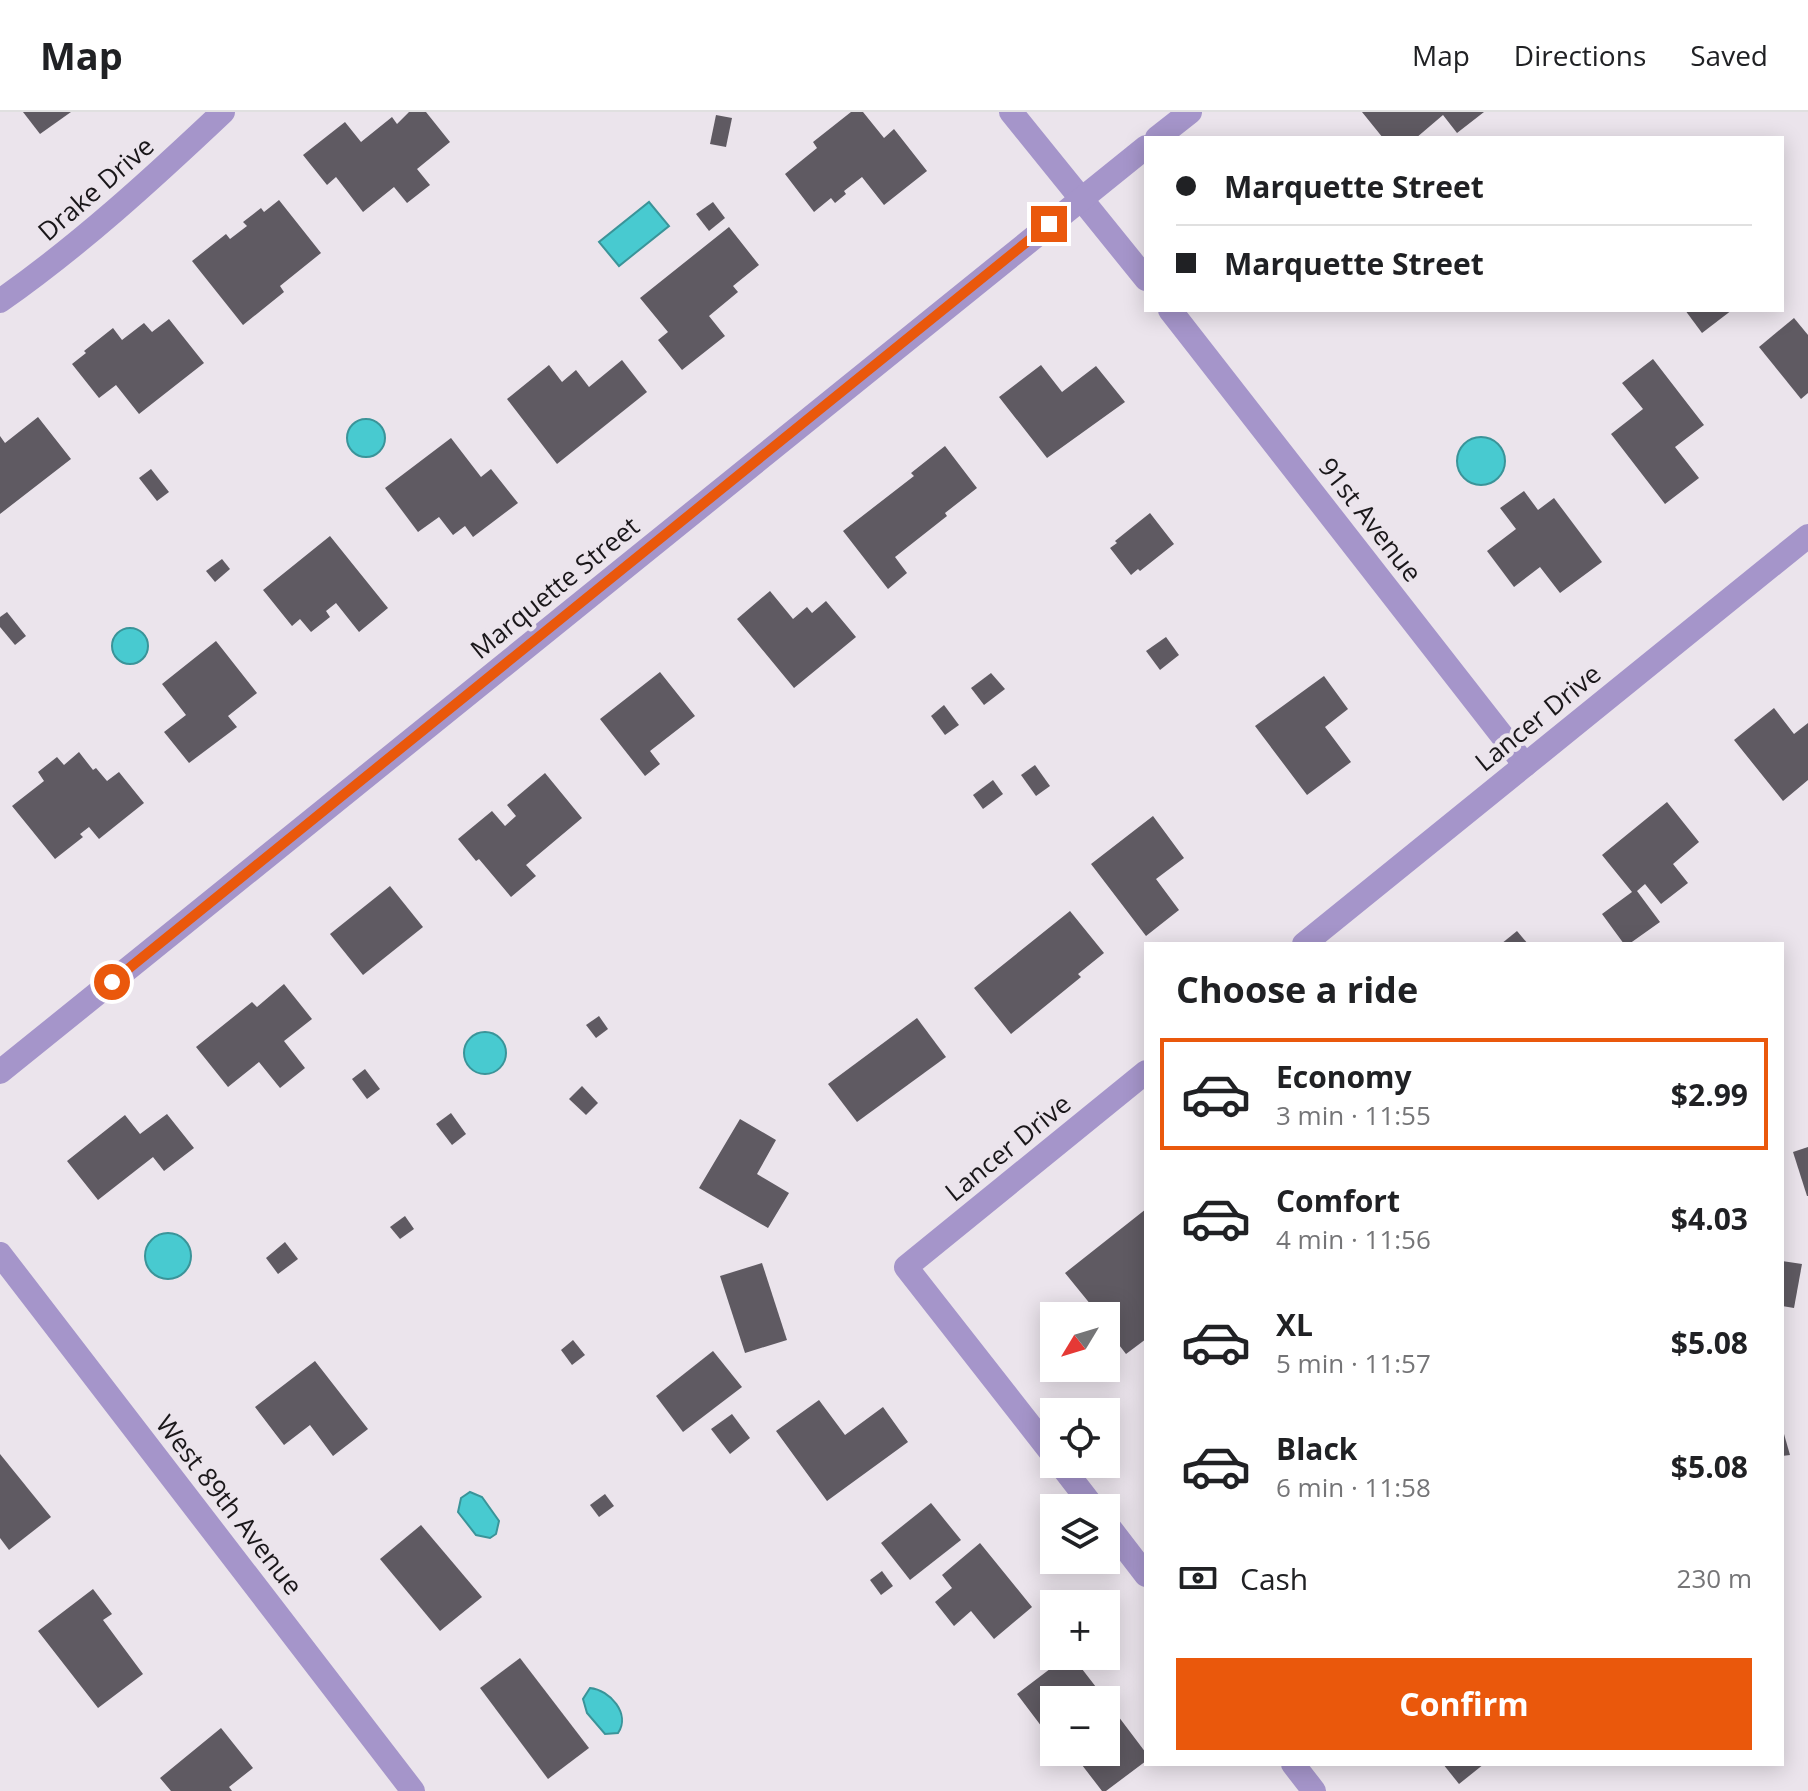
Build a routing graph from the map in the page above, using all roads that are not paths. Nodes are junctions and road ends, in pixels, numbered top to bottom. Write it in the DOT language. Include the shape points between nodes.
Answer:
graph roads {
  1 [pos="223,112"];
  2 [pos="1011,112"];
  3 [pos="1190,112"];
  4 [pos="1160,136"];
  5 [pos="1144,149"];
  6 [pos="1082,197"];
  7 [pos="1144,276"];
  8 [pos="0,301"];
  9 [pos="1172,312"];
  10 [pos="1808,536"];
  11 [pos="1525,765"];
  12 [pos="1306,942"];
  13 [pos="0,1072"];
  14 [pos="1144,1074"];
  15 [pos="0,1254"];
  16 [pos="1040,1438"];
  17 [pos="1071,1478"];
  18 [pos="1083,1494"];
  19 [pos="1120,1541"];
  20 [pos="1144,1572"];
  21 [pos="1295,1766"];
  22 [pos="413,1791"];
  23 [pos="1314,1791"];
  1 -- 8 [label="street, Drake Drive" via="136,193"];
  2 -- 6 [label="street"];
  3 -- 4 [label="street"];
  5 -- 6 [label="street, Marquette Street"];
  6 -- 7 [label="street"];
  6 -- 13 [label="street, Marquette Street"];
  9 -- 11 [label="street, 91st Avenue"];
  10 -- 11 [label="street, Lancer Drive"];
  11 -- 12 [label="street, Lancer Drive"];
  14 -- 16 [label="street, Lancer Drive" via="906,1267"];
  15 -- 22 [label="street, West 89th Avenue"];
  17 -- 18 [label="street"];
  19 -- 20 [label="street"];
  21 -- 23 [label="street"];
}
